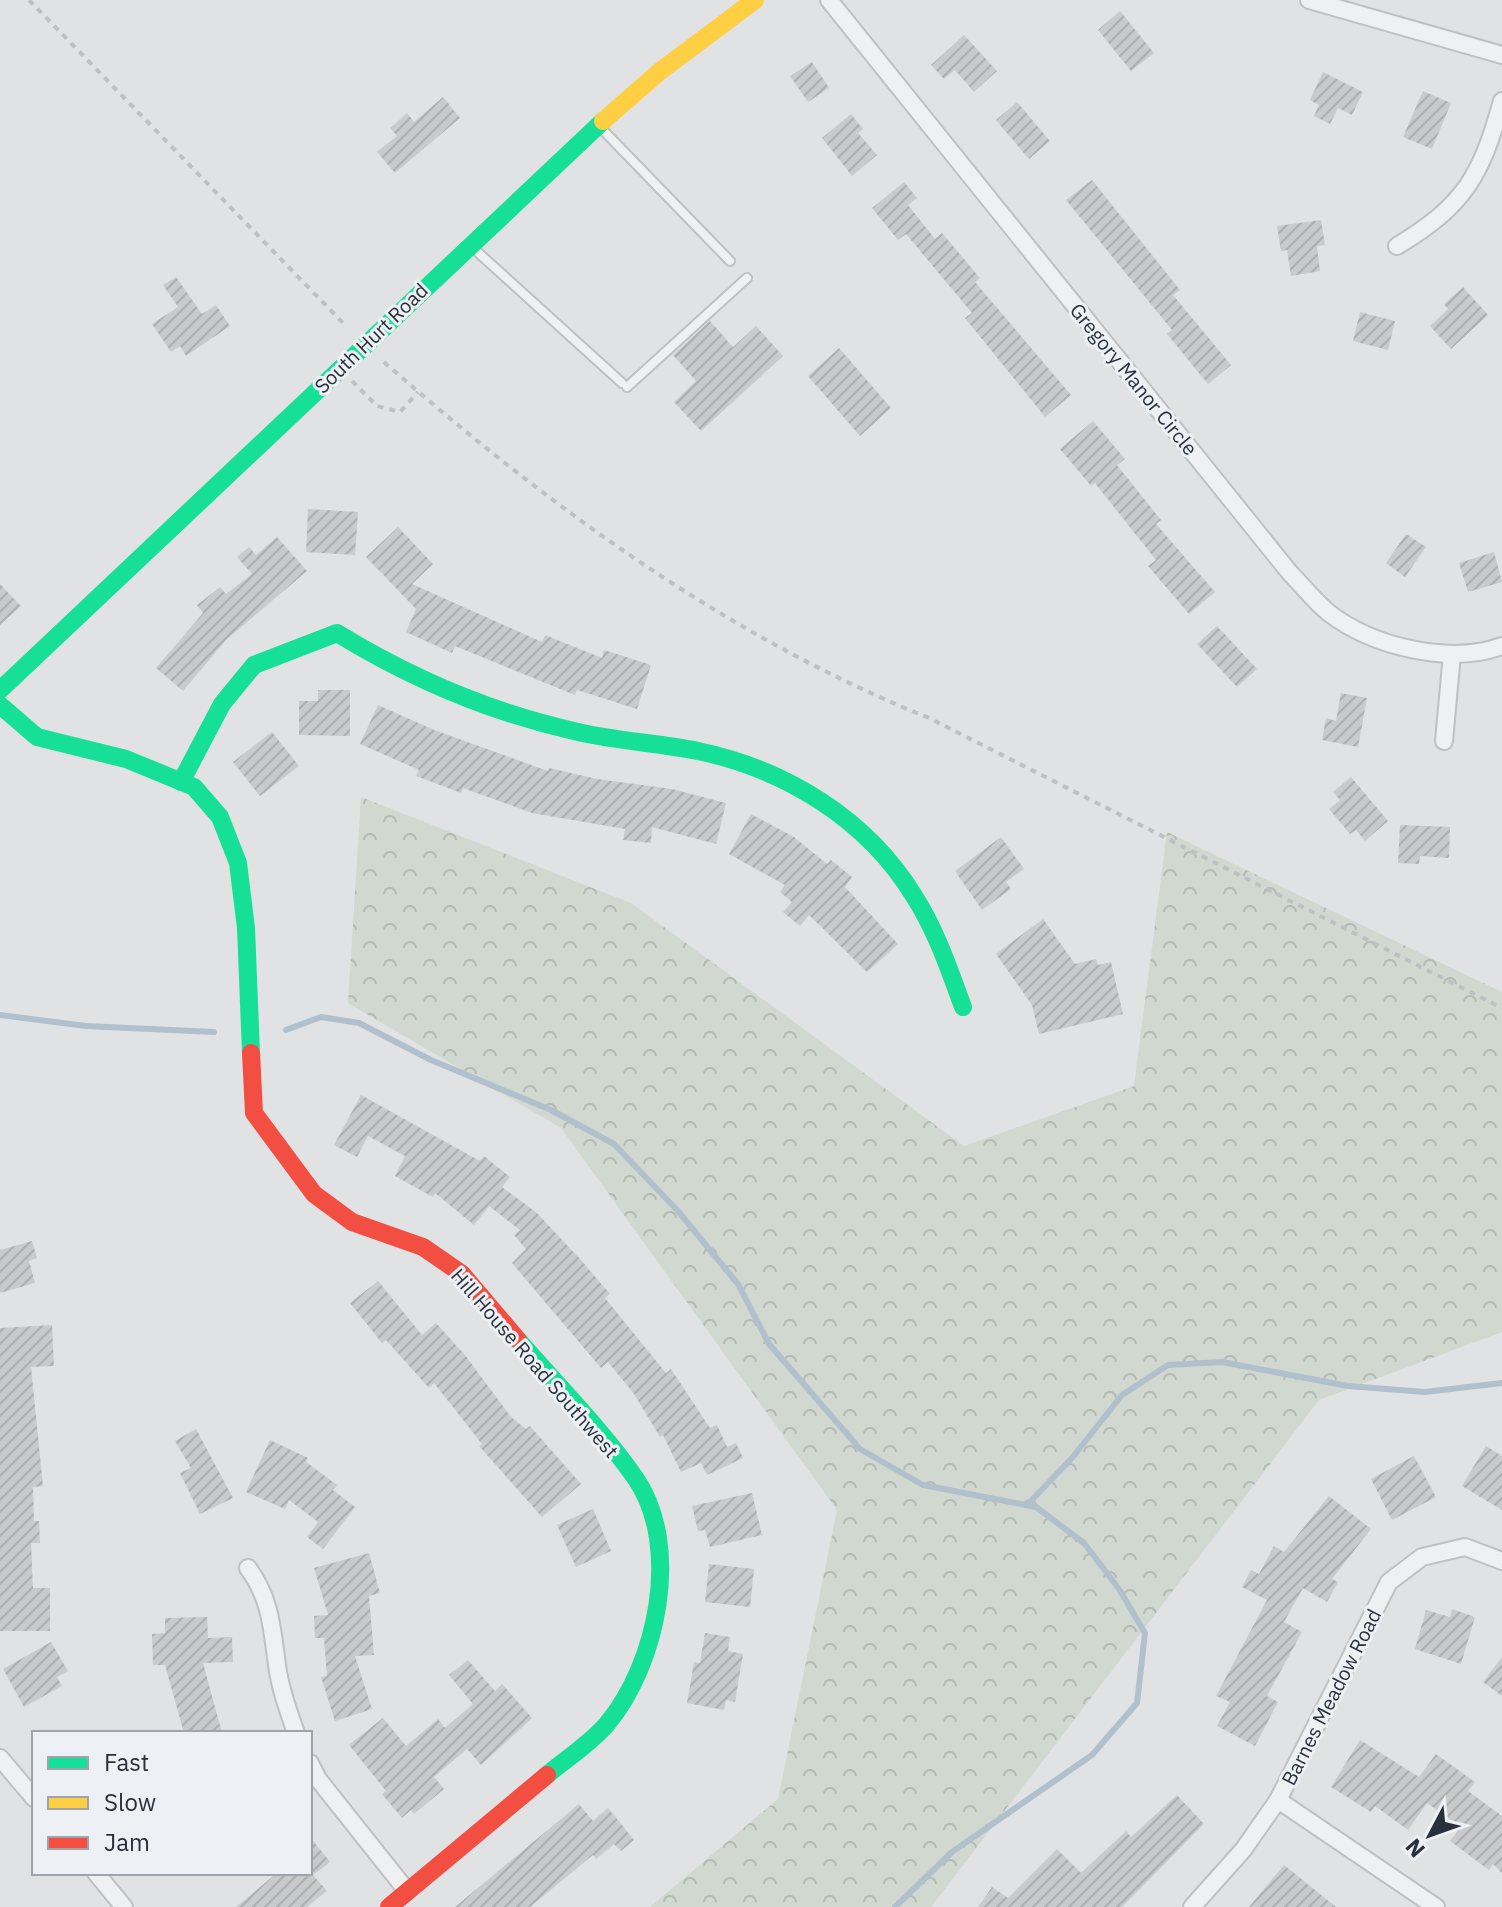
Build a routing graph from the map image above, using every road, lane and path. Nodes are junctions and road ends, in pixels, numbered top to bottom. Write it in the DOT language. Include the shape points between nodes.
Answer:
graph roads {
  1 [pos="29,0"];
  2 [pos="755,0"];
  3 [pos="829,0"];
  4 [pos="1309,0"];
  5 [pos="1502,55"];
  6 [pos="1502,101"];
  7 [pos="598,125"];
  8 [pos="468,244"];
  9 [pos="1397,246"];
  10 [pos="730,261"];
  11 [pos="747,278"];
  12 [pos="345,325"];
  13 [pos="384,362"];
  14 [pos="338,369"];
  15 [pos="418,392"];
  16 [pos="1502,646"];
  17 [pos="1452,654"];
  18 [pos="0,690"];
  19 [pos="0,705"];
  20 [pos="1444,741"];
  21 [pos="181,782"];
  22 [pos="963,1007"];
  23 [pos="1502,1008"];
  24 [pos="1502,1561"];
  25 [pos="248,1568"];
  26 [pos="295,1731"];
  27 [pos="0,1758"];
  28 [pos="312,1767"];
  29 [pos="32,1796"];
  30 [pos="1278,1800"];
  31 [pos="98,1875"];
  32 [pos="407,1891"];
  33 [pos="124,1907"];
  34 [pos="389,1907"];
  35 [pos="1192,1907"];
  36 [pos="1436,1907"];
  1 -- 12 [label="path"];
  2 -- 7 [label="street, South Hurt Road"];
  3 -- 17 [label="street, Gregory Manor Circle" via="1290,573 1329,613 1353,627 1391,643"];
  4 -- 5 [label="street"];
  6 -- 9 [label="street" via="1478,175 1434,224"];
  7 -- 8 [label="street, South Hurt Road"];
  7 -- 10 [label="lane"];
  8 -- 11 [label="lane" via="624,385"];
  8 -- 14 [label="street, South Hurt Road"];
  13 -- 15 [label="path"];
  14 -- 15 [label="path" via="377,406 400,412"];
  14 -- 18 [label="street, South Hurt Road"];
  15 -- 23 [label="path" via="560,507 699,600 791,653"];
  16 -- 17 [label="street, Gregory Manor Circle"];
  17 -- 20 [label="street"];
  19 -- 21 [label="street, Hill House Road Southwest" via="37,737 126,759"];
  21 -- 22 [label="street" via="222,704 254,665 337,633 382,662 457,696 578,732 739,761 819,798 872,842 904,879 929,920"];
  21 -- 32 [label="street, Hill House Road Southwest" via="194,787 220,817 238,863 254,1113 261,1125 314,1194 352,1222 423,1247 462,1274 637,1480 656,1525 660,1574 651,1630 635,1682 606,1725"];
  24 -- 30 [label="street, Barnes Meadow Road" via="1465,1547 1422,1557 1389,1582"];
  25 -- 26 [label="street" via="262,1587 274,1626 283,1696"];
  27 -- 29 [label="street"];
  28 -- 32 [label="street"];
  30 -- 35 [label="street, Barnes Meadow Road" via="1243,1850"];
  30 -- 36 [label="street"];
  31 -- 33 [label="street"];
  32 -- 34 [label="street, Hill House Road Southwest"];
}
